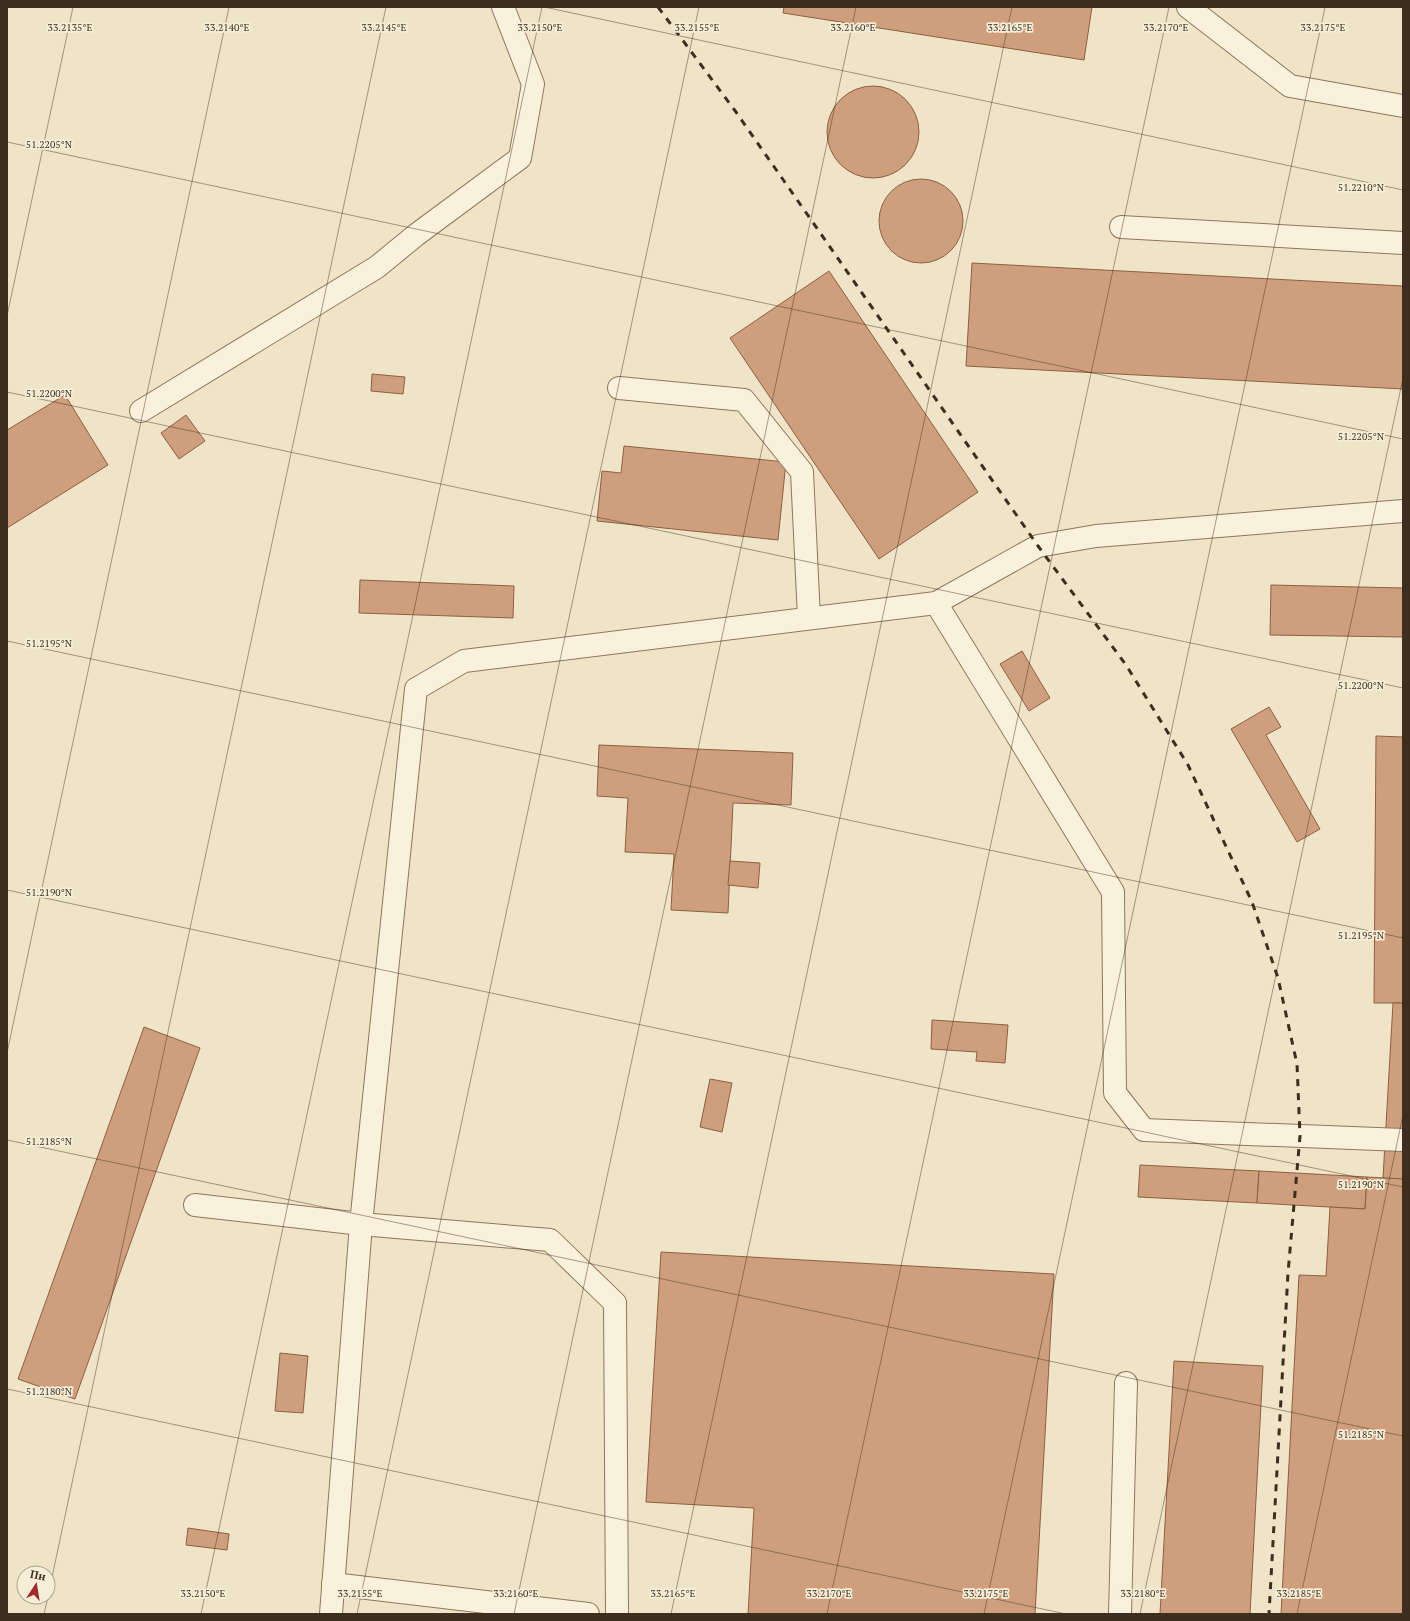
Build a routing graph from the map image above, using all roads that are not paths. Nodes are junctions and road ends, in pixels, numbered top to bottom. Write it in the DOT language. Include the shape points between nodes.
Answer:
graph roads {
  1 [pos="503,7"];
  2 [pos="1188,7"];
  3 [pos="1403,106"];
  4 [pos="1121,227"];
  5 [pos="1403,243"];
  6 [pos="619,388"];
  7 [pos="141,411"];
  8 [pos="1403,511"];
  9 [pos="936,603"];
  10 [pos="809,618"];
  11 [pos="1403,1140"];
  12 [pos="195,1204"];
  13 [pos="361,1224"];
  14 [pos="1126,1383"];
  15 [pos="333,1584"];
  16 [pos="331,1614"];
  17 [pos="588,1614"];
  18 [pos="617,1614"];
  19 [pos="1120,1614"];
  1 -- 7 [label="lane" via="533,84 520,158 377,267"];
  2 -- 3 [label="lane" via="1290,86"];
  4 -- 5 [label="lane"];
  6 -- 10 [label="lane" via="744,400 802,472"];
  8 -- 9 [label="lane" via="1096,536 1038,546"];
  9 -- 10 [label="lane"];
  9 -- 11 [label="lane" via="1112,892 1115,1093 1144,1130"];
  10 -- 13 [label="lane" via="464,661 416,690"];
  12 -- 13 [label="lane"];
  13 -- 15 [label="lane"];
  13 -- 18 [label="lane" via="550,1240 615,1303"];
  14 -- 19 [label="lane"];
  15 -- 16 [label="lane"];
  15 -- 17 [label="lane"];
}
